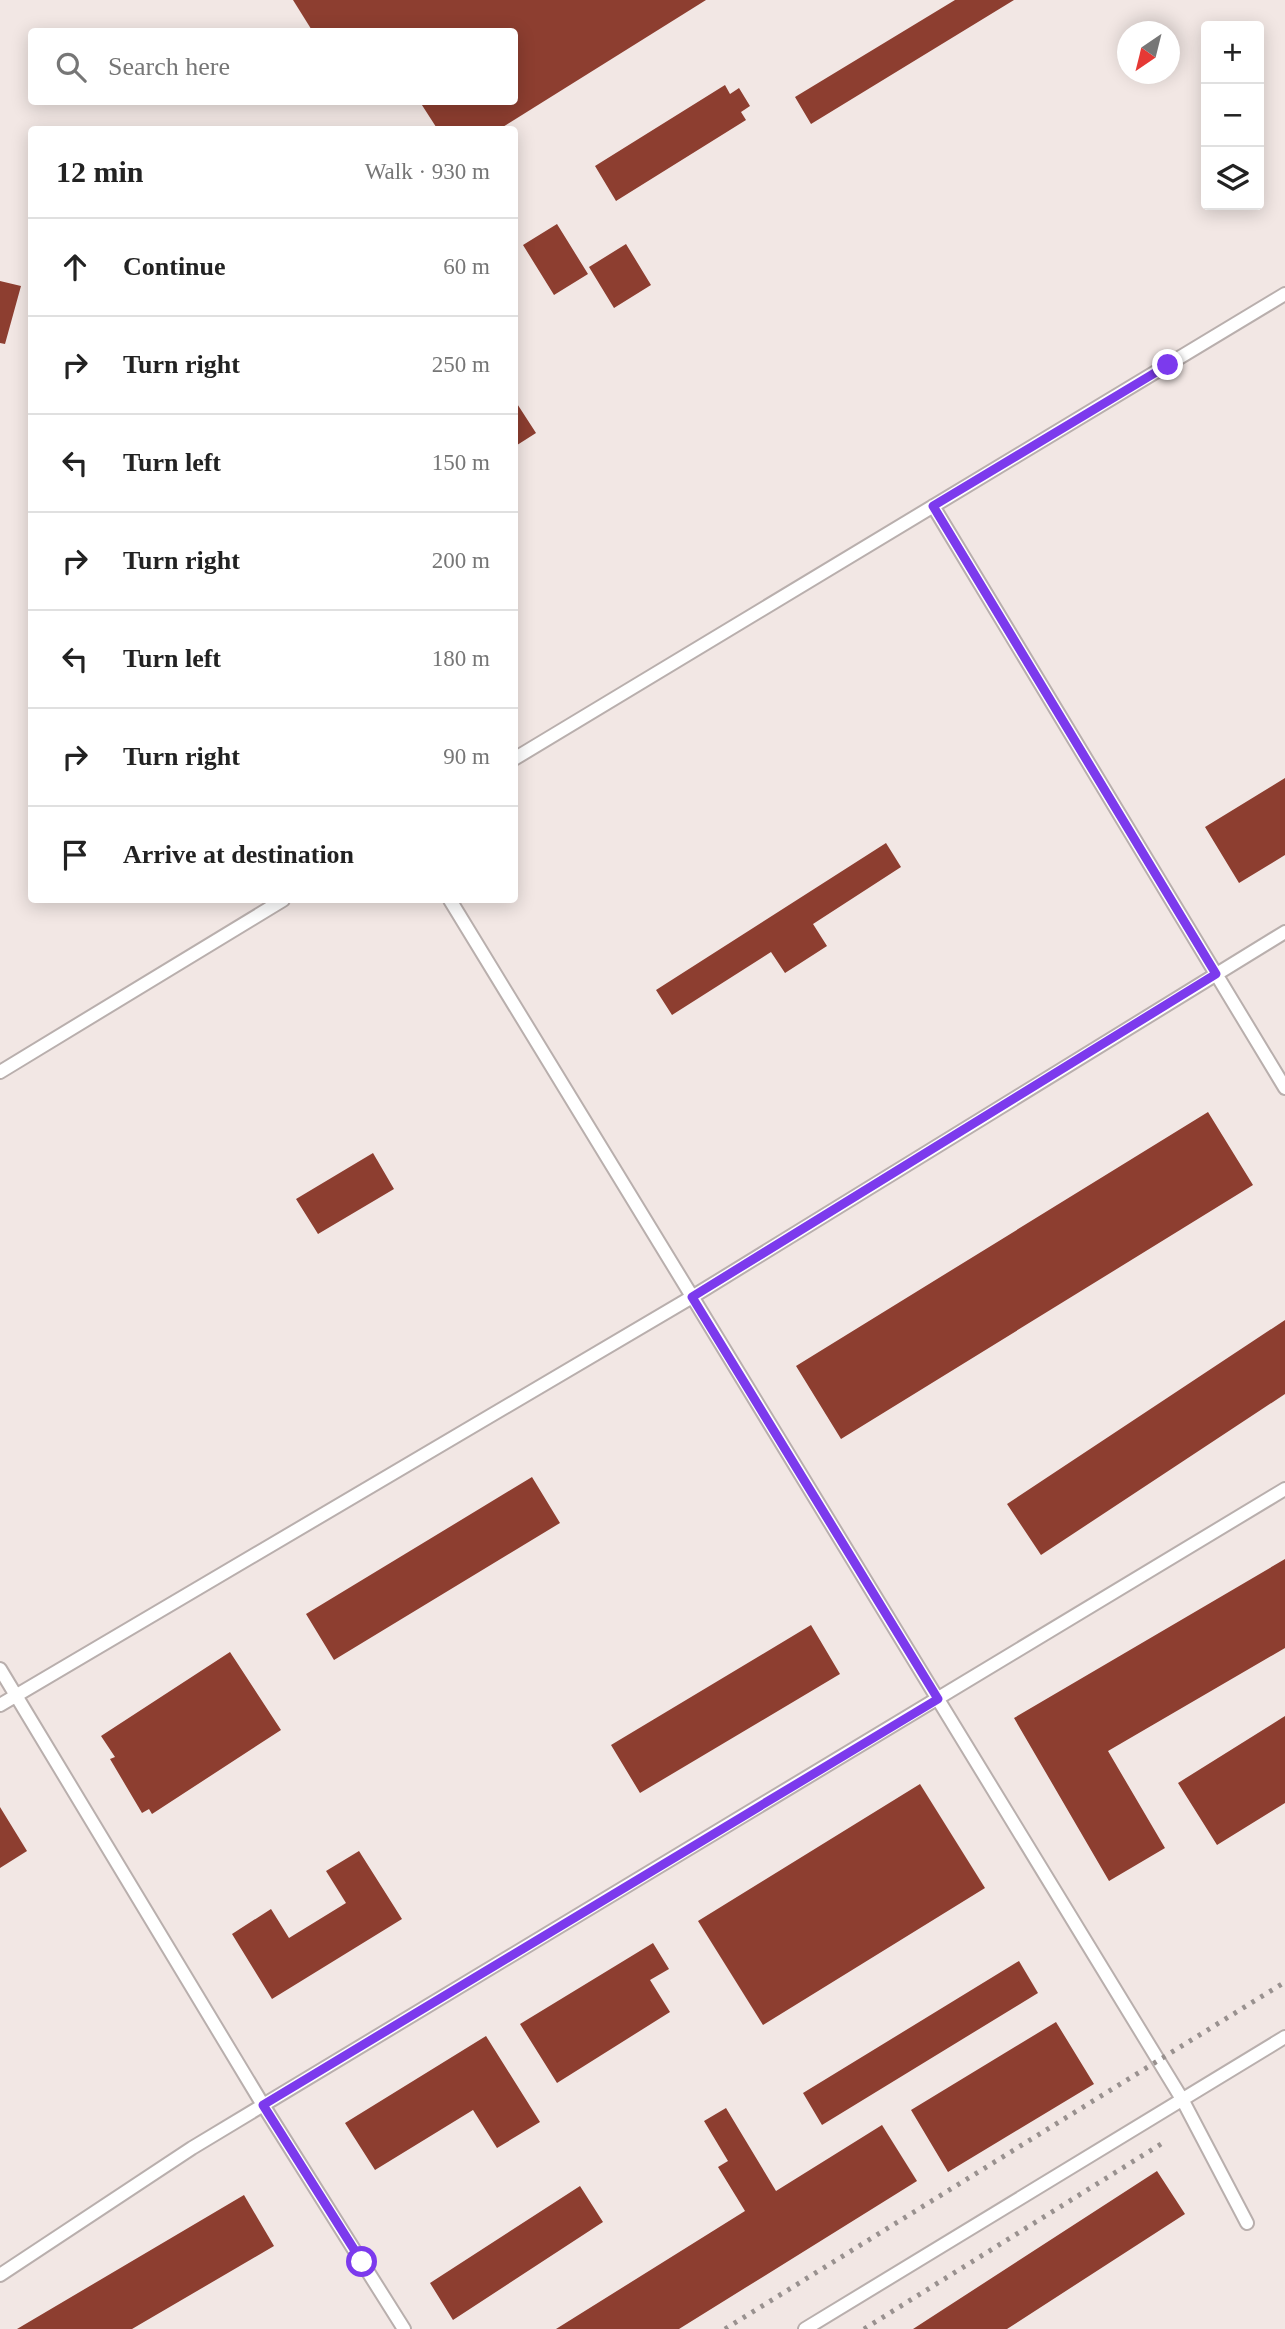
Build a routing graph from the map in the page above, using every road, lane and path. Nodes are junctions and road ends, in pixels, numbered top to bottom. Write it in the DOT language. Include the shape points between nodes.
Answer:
graph roads {
  1 [pos="1285,295"];
  2 [pos="933,506"];
  3 [pos="518,757"];
  4 [pos="278,903"];
  5 [pos="452,903"];
  6 [pos="1285,932"];
  7 [pos="1216,974"];
  8 [pos="0,1072"];
  9 [pos="1285,1088"];
  10 [pos="692,1297"];
  11 [pos="1285,1489"];
  12 [pos="0,1670"];
  13 [pos="16,1695"];
  14 [pos="938,1699"];
  15 [pos="0,1705"];
  16 [pos="1285,2037"];
  17 [pos="1182,2099"];
  18 [pos="263,2105"];
  19 [pos="1247,2223"];
  20 [pos="0,2275"];
  21 [pos="404,2329"];
  22 [pos="805,2329"];
  1 -- 2 [label="lane"];
  2 -- 3 [label="lane"];
  2 -- 7 [label="lane"];
  4 -- 8 [label="lane"];
  5 -- 10 [label="lane"];
  6 -- 7 [label="lane"];
  7 -- 9 [label="lane"];
  7 -- 10 [label="lane"];
  10 -- 13 [label="lane"];
  10 -- 14 [label="lane"];
  11 -- 14 [label="lane"];
  12 -- 13 [label="lane"];
  13 -- 15 [label="lane"];
  13 -- 18 [label="lane"];
  14 -- 17 [label="lane"];
  14 -- 18 [label="lane"];
  16 -- 17 [label="lane"];
  17 -- 19 [label="lane"];
  17 -- 22 [label="lane"];
  18 -- 20 [label="lane"];
  18 -- 21 [label="lane"];
}
